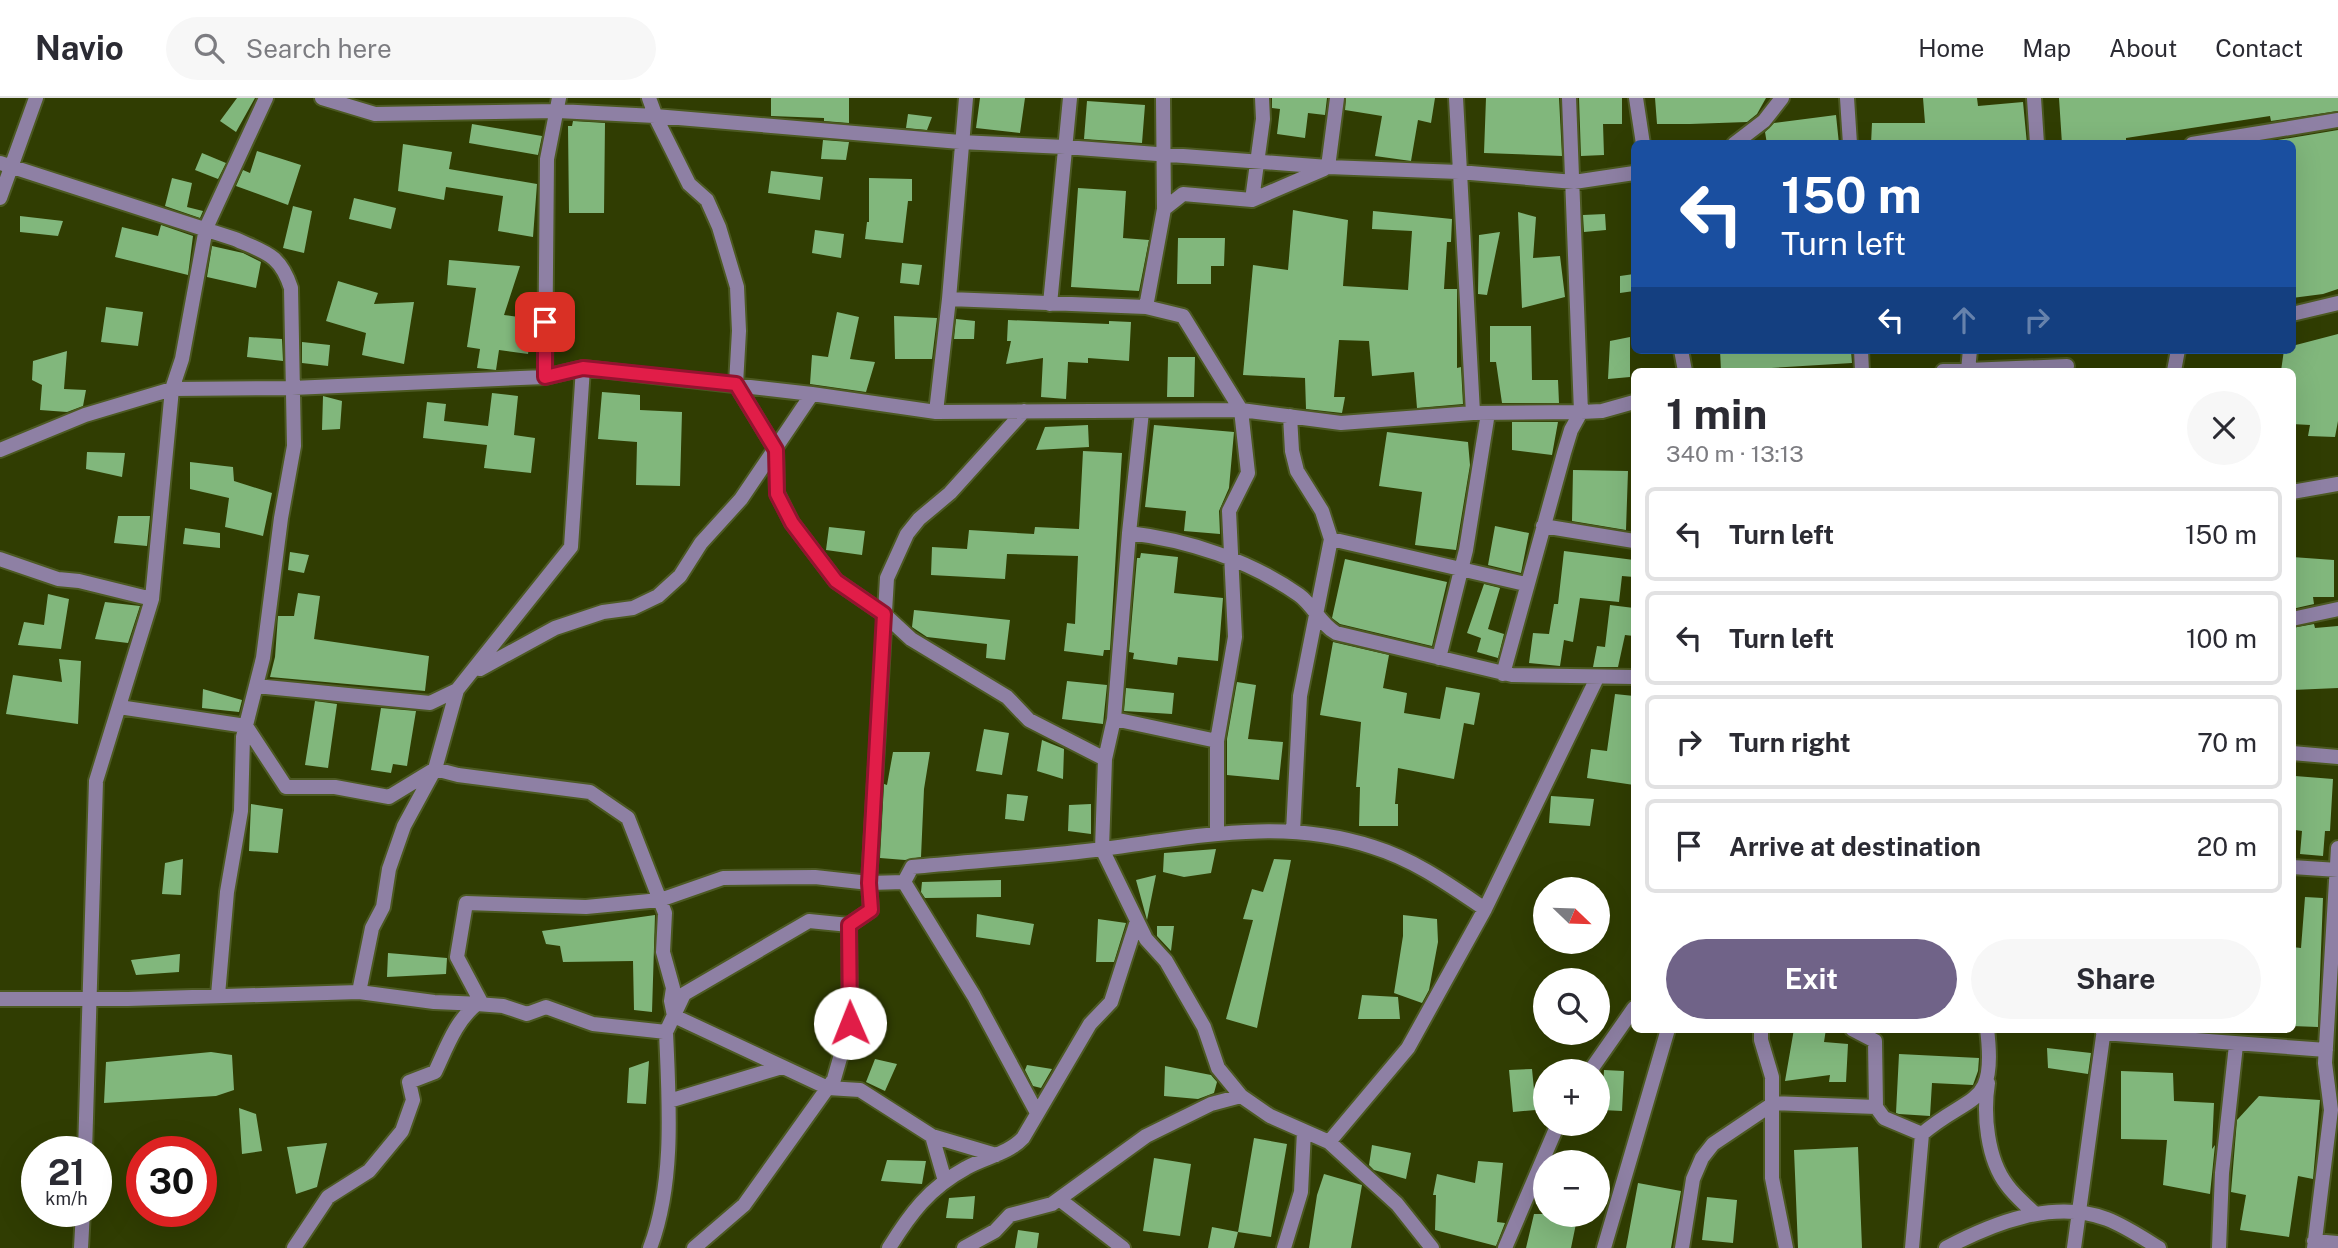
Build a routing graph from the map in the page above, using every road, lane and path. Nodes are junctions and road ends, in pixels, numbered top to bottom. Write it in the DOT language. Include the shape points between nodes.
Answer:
graph roads {
  1 [pos="36,98"];
  2 [pos="266,98"];
  3 [pos="322,98"];
  4 [pos="649,98"];
  5 [pos="966,98"];
  6 [pos="1070,98"];
  7 [pos="1163,98"];
  8 [pos="1262,98"];
  9 [pos="1337,98"];
  10 [pos="1456,98"];
  11 [pos="1569,98"];
  12 [pos="1636,98"];
  13 [pos="1782,98"];
  14 [pos="1847,98"];
  15 [pos="2035,98"];
  16 [pos="558,104"];
  17 [pos="655,116"];
  18 [pos="2338,120"];
  19 [pos="1642,140"];
  20 [pos="1739,140"];
  21 [pos="1850,140"];
  22 [pos="2037,140"];
  23 [pos="2216,140"];
  24 [pos="960,142"];
  25 [pos="1065,146"];
  26 [pos="1164,154"];
  27 [pos="1257,162"];
  28 [pos="7,165"];
  29 [pos="1328,167"];
  30 [pos="1459,172"];
  31 [pos="1631,173"];
  32 [pos="1574,182"];
  33 [pos="0,198"];
  34 [pos="1252,200"];
  35 [pos="1164,209"];
  36 [pos="206,228"];
  37 [pos="950,299"];
  38 [pos="2338,303"];
  39 [pos="1050,304"];
  40 [pos="1146,307"];
  41 [pos="2296,313"];
  42 [pos="583,368"];
  43 [pos="545,377"];
  44 [pos="736,384"];
  45 [pos="292,388"];
  46 [pos="172,389"];
  47 [pos="812,394"];
  48 [pos="1631,403"];
  49 [pos="1241,410"];
  50 [pos="1024,411"];
  51 [pos="936,412"];
  52 [pos="1142,412"];
  53 [pos="1581,412"];
  54 [pos="1473,413"];
  55 [pos="1488,413"];
  56 [pos="1290,416"];
  57 [pos="0,450"];
  58 [pos="776,450"];
  59 [pos="2338,484"];
  60 [pos="2296,491"];
  61 [pos="1543,526"];
  62 [pos="1129,533"];
  63 [pos="1331,538"];
  64 [pos="1631,541"];
  65 [pos="1229,556"];
  66 [pos="0,559"];
  67 [pos="1461,571"];
  68 [pos="1525,584"];
  69 [pos="152,599"];
  70 [pos="2338,609"];
  71 [pos="884,614"];
  72 [pos="1317,616"];
  73 [pos="2296,618"];
  74 [pos="1438,658"];
  75 [pos="475,671"];
  76 [pos="1503,674"];
  77 [pos="1631,677"];
  78 [pos="1597,678"];
  79 [pos="256,686"];
  80 [pos="457,690"];
  81 [pos="119,707"];
  82 [pos="1114,719"];
  83 [pos="246,726"];
  84 [pos="1217,741"];
  85 [pos="2296,753"];
  86 [pos="2338,757"];
  87 [pos="1105,759"];
  88 [pos="435,769"];
  89 [pos="1217,831"];
  90 [pos="1293,832"];
  91 [pos="2338,848"];
  92 [pos="1102,849"];
  93 [pos="2296,867"];
  94 [pos="2337,870"];
  95 [pos="904,882"];
  96 [pos="869,883"];
  97 [pos="660,900"];
  98 [pos="1485,909"];
  99 [pos="1137,921"];
  100 [pos="849,925"];
  101 [pos="359,992"];
  102 [pos="218,995"];
  103 [pos="0,999"];
  104 [pos="91,999"];
  105 [pos="482,1004"];
  106 [pos="1631,1013"];
  107 [pos="674,1016"];
  108 [pos="666,1032"];
  109 [pos="1667,1033"];
  110 [pos="1761,1033"];
  111 [pos="1860,1033"];
  112 [pos="1988,1033"];
  113 [pos="2103,1033"];
  114 [pos="2156,1033"];
  115 [pos="2183,1034"];
  116 [pos="2236,1045"];
  117 [pos="2326,1050"];
  118 [pos="1599,1059"];
  119 [pos="782,1067"];
  120 [pos="1988,1081"];
  121 [pos="828,1088"];
  122 [pos="1241,1096"];
  123 [pos="2334,1097"];
  124 [pos="669,1101"];
  125 [pos="1774,1103"];
  126 [pos="1876,1107"];
  127 [pos="1035,1111"];
  128 [pos="1304,1131"];
  129 [pos="1922,1134"];
  130 [pos="86,1136"];
  131 [pos="932,1136"];
  132 [pos="1553,1136"];
  133 [pos="1328,1142"];
  134 [pos="996,1155"];
  135 [pos="945,1181"];
  136 [pos="1059,1199"];
  137 [pos="2034,1213"];
  138 [pos="2081,1214"];
  139 [pos="83,1227"];
  140 [pos="2338,1243"];
  141 [pos="2314,1245"];
  142 [pos="82,1248"];
  143 [pos="294,1248"];
  144 [pos="650,1248"];
  145 [pos="694,1248"];
  146 [pos="888,1248"];
  147 [pos="964,1248"];
  148 [pos="1123,1248"];
  149 [pos="1284,1248"];
  150 [pos="1432,1248"];
  151 [pos="1505,1248"];
  152 [pos="1604,1248"];
  153 [pos="1682,1248"];
  154 [pos="1786,1248"];
  155 [pos="1912,1248"];
  156 [pos="1946,1248"];
  157 [pos="2074,1248"];
  158 [pos="2159,1248"];
  159 [pos="2219,1248"];
  1 -- 28 [label="street"];
  2 -- 36 [label="street"];
  3 -- 16 [label="street" via="375,114"];
  4 -- 17 [label="street"];
  5 -- 24 [label="street"];
  6 -- 25 [label="street"];
  7 -- 26 [label="street"];
  8 -- 27 [label="street"];
  9 -- 29 [label="street"];
  10 -- 30 [label="street"];
  11 -- 32 [label="street"];
  12 -- 19 [label="street"];
  13 -- 20 [label="street" via="1764,121"];
  14 -- 21 [label="street"];
  15 -- 22 [label="street"];
  16 -- 17 [label="street"];
  16 -- 43 [label="street" via="547,159"];
  17 -- 24 [label="street"];
  17 -- 44 [label="street" via="690,184 707,200 719,227 737,287"];
  18 -- 23 [label="street"];
  24 -- 25 [label="street"];
  24 -- 37 [label="street"];
  25 -- 26 [label="street"];
  25 -- 39 [label="street"];
  26 -- 27 [label="street"];
  26 -- 35 [label="street"];
  27 -- 29 [label="street"];
  27 -- 34 [label="street"];
  28 -- 33 [label="street"];
  28 -- 36 [label="street"];
  29 -- 30 [label="street"];
  29 -- 34 [label="street"];
  30 -- 32 [label="street"];
  30 -- 54 [label="street"];
  31 -- 32 [label="street"];
  32 -- 53 [label="street"];
  34 -- 35 [label="street" via="1183,194"];
  35 -- 40 [label="street"];
  36 -- 45 [label="street" via="264,252 284,267 291,289"];
  36 -- 46 [label="street" via="182,359"];
  37 -- 39 [label="street"];
  37 -- 51 [label="street"];
  38 -- 41 [label="street"];
  39 -- 40 [label="street"];
  40 -- 49 [label="street" via="1183,316"];
  42 -- 43 [label="street"];
  42 -- 44 [label="street"];
  42 -- 75 [label="street" via="571,547"];
  43 -- 45 [label="street"];
  44 -- 47 [label="street"];
  44 -- 58 [label="street"];
  45 -- 46 [label="street"];
  45 -- 79 [label="street" via="294,446"];
  46 -- 57 [label="street" via="85,415"];
  46 -- 69 [label="street"];
  47 -- 51 [label="street"];
  47 -- 58 [label="street"];
  48 -- 53 [label="street"];
  49 -- 52 [label="street"];
  49 -- 56 [label="street"];
  49 -- 65 [label="street" via="1248,473 1229,511"];
  50 -- 51 [label="street"];
  50 -- 52 [label="street"];
  50 -- 71 [label="street" via="907,534 887,578"];
  52 -- 62 [label="street"];
  53 -- 55 [label="street"];
  53 -- 61 [label="street" via="1571,430"];
  54 -- 55 [label="street"];
  54 -- 56 [label="street" via="1341,423"];
  55 -- 67 [label="street"];
  56 -- 63 [label="street" via="1297,471 1322,511"];
  58 -- 71 [label="street" via="777,494 792,523 836,581"];
  58 -- 75 [label="street" via="680,576 657,596 633,608 555,628"];
  59 -- 60 [label="street"];
  61 -- 64 [label="street"];
  61 -- 68 [label="street"];
  62 -- 65 [label="street"];
  62 -- 82 [label="street"];
  63 -- 67 [label="street"];
  63 -- 72 [label="street"];
  65 -- 72 [label="street" via="1298,595"];
  65 -- 84 [label="street" via="1235,637"];
  66 -- 69 [label="street" via="58,579"];
  67 -- 68 [label="street"];
  67 -- 74 [label="street"];
  68 -- 76 [label="street"];
  69 -- 81 [label="street"];
  70 -- 73 [label="street"];
  71 -- 87 [label="street" via="911,639 1007,697 1029,720"];
  71 -- 96 [label="street"];
  72 -- 74 [label="street" via="1336,633"];
  72 -- 90 [label="street" via="1300,696"];
  74 -- 76 [label="street"];
  75 -- 80 [label="street"];
  76 -- 78 [label="street"];
  77 -- 78 [label="street"];
  78 -- 98 [label="street"];
  79 -- 80 [label="street" via="430,703"];
  79 -- 83 [label="street"];
  80 -- 88 [label="street"];
  81 -- 83 [label="street"];
  81 -- 104 [label="street" via="96,781"];
  82 -- 84 [label="street"];
  82 -- 87 [label="street"];
  83 -- 88 [label="street" via="286,787 335,787 389,797"];
  83 -- 102 [label="street" via="241,811 227,892"];
  84 -- 89 [label="street"];
  85 -- 86 [label="street"];
  87 -- 92 [label="street"];
  88 -- 97 [label="street" via="590,792 608,802 628,818"];
  88 -- 101 [label="street" via="404,827 393,859"];
  89 -- 90 [label="street"];
  89 -- 92 [label="street"];
  90 -- 98 [label="street" via="1371,846 1417,863"];
  91 -- 94 [label="street"];
  92 -- 95 [label="street" via="912,867"];
  92 -- 99 [label="street"];
  93 -- 94 [label="street"];
  94 -- 117 [label="street"];
  95 -- 96 [label="street"];
  95 -- 127 [label="street" via="974,996"];
  96 -- 97 [label="street" via="815,877 723,878"];
  96 -- 100 [label="street" via="871,910"];
  97 -- 105 [label="street" via="586,907 466,903 457,957"];
  97 -- 107 [label="street" via="666,913 663,952 673,988"];
  98 -- 133 [label="street" via="1408,1048"];
  99 -- 122 [label="street" via="1204,1027 1218,1068"];
  99 -- 127 [label="street" via="1111,1002 1090,1024"];
  100 -- 107 [label="street" via="809,921 684,994"];
  100 -- 121 [label="street" via="850,1023"];
  101 -- 102 [label="street"];
  101 -- 105 [label="street"];
  102 -- 104 [label="street"];
  103 -- 104 [label="street"];
  104 -- 130 [label="street"];
  105 -- 108 [label="street" via="527,1014 546,1007 593,1024"];
  105 -- 143 [label="street" via="469,1010 435,1072 410,1082 412,1100 401,1130 369,1171 328,1197"];
  106 -- 118 [label="street"];
  107 -- 108 [label="street"];
  107 -- 119 [label="street"];
  108 -- 124 [label="street"];
  109 -- 152 [label="street"];
  110 -- 125 [label="street"];
  111 -- 126 [label="street" via="1875,1041"];
  112 -- 120 [label="street"];
  113 -- 138 [label="street"];
  114 -- 115 [label="street"];
  115 -- 116 [label="street"];
  116 -- 117 [label="street"];
  116 -- 159 [label="street"];
  117 -- 123 [label="street"];
  119 -- 121 [label="street"];
  119 -- 124 [label="street"];
  120 -- 129 [label="street" via="1971,1102"];
  120 -- 137 [label="street" via="1986,1119 1996,1163 2007,1186"];
  121 -- 131 [label="street" via="860,1090"];
  121 -- 145 [label="street" via="744,1205"];
  122 -- 128 [label="street"];
  122 -- 136 [label="street" via="1211,1104 1146,1136"];
  123 -- 141 [label="street"];
  124 -- 144 [label="street" via="662,1218"];
  125 -- 126 [label="street"];
  125 -- 153 [label="street" via="1713,1144 1702,1157 1693,1179"];
  125 -- 154 [label="street" via="1772,1178"];
  126 -- 129 [label="street" via="1884,1118"];
  127 -- 134 [label="street" via="1015,1147"];
  128 -- 133 [label="street"];
  128 -- 149 [label="street" via="1301,1192"];
  129 -- 155 [label="street"];
  131 -- 134 [label="street"];
  131 -- 135 [label="street"];
  132 -- 151 [label="street"];
  133 -- 150 [label="street" via="1396,1204"];
  134 -- 135 [label="street"];
  135 -- 146 [label="street" via="914,1208"];
  136 -- 147 [label="street" via="1045,1208 1010,1214 995,1231"];
  136 -- 148 [label="street"];
  137 -- 138 [label="street"];
  137 -- 156 [label="street" via="1983,1229"];
  138 -- 157 [label="street"];
  138 -- 158 [label="street" via="2107,1219"];
  139 -- 142 [label="street"];
  140 -- 141 [label="street"];
}
